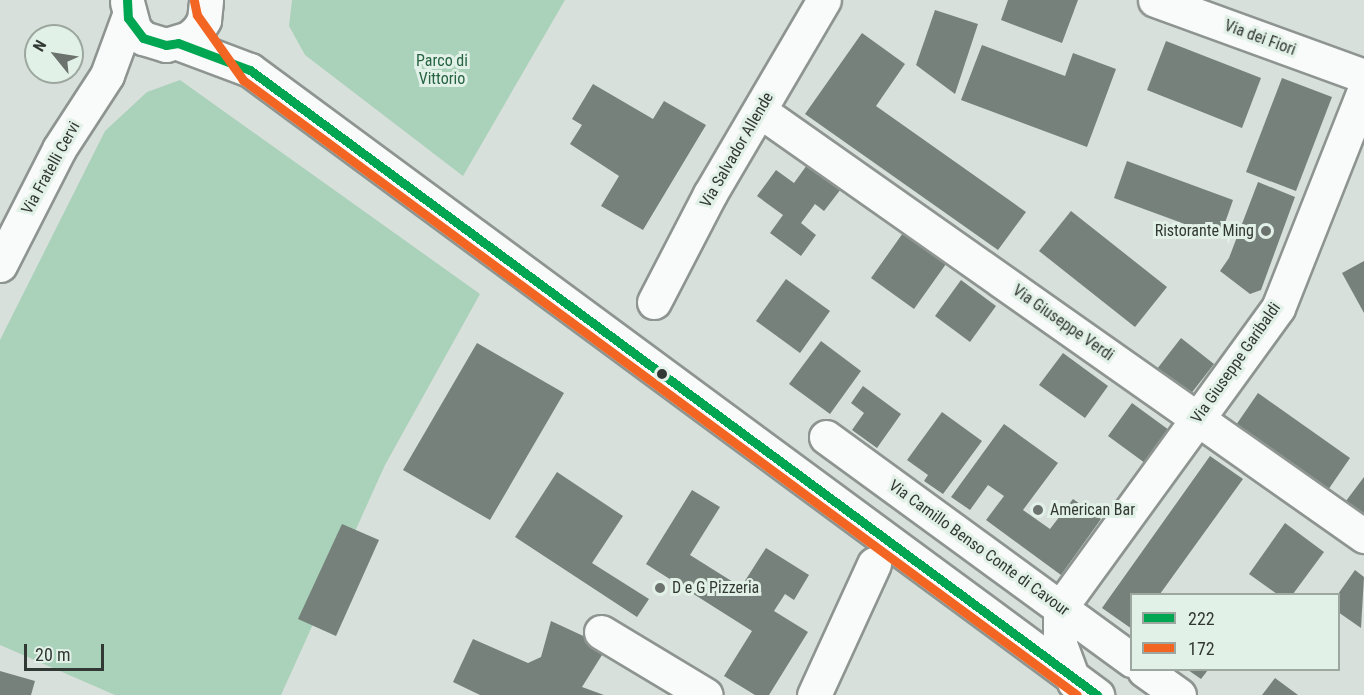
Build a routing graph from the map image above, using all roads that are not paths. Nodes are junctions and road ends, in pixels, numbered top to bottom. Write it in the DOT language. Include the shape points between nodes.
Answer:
graph roads {
  1 [pos="824,0"];
  2 [pos="1155,0"];
  3 [pos="207,4"];
  4 [pos="126,6"];
  5 [pos="172,44"];
  6 [pos="250,70"];
  7 [pos="107,75"];
  8 [pos="1364,76"];
  9 [pos="1364,91"];
  10 [pos="760,111"];
  11 [pos="0,265"];
  12 [pos="654,302"];
  13 [pos="1198,418"];
  14 [pos="826,437"];
  15 [pos="1364,536"];
  16 [pos="874,564"];
  17 [pos="1060,608"];
  18 [pos="991,618"];
  19 [pos="601,632"];
  20 [pos="1130,659"];
  21 [pos="1147,671"];
  22 [pos="1083,689"];
  23 [pos="706,695"];
  24 [pos="813,695"];
  25 [pos="1179,695"];
  1 -- 10 [label="street, Via Salvador Allende"];
  2 -- 8 [label="street, Via dei Fiori"];
  3 -- 5 [label="street" via="198,30"];
  3 -- 6 [label="street"];
  4 -- 5 [label="street" via="143,38"];
  4 -- 7 [label="street, Via Fratelli Cervi"];
  5 -- 6 [label="street"];
  5 -- 7 [label="street"];
  6 -- 18 [label="street"];
  7 -- 11 [label="street, Via Fratelli Cervi" via="59,149"];
  9 -- 13 [label="street, Via Giuseppe Garibaldi" via="1278,308"];
  10 -- 12 [label="street, Via Salvador Allende" via="710,194"];
  10 -- 13 [label="street, Via Giuseppe Verdi"];
  13 -- 15 [label="street, Via Giuseppe Verdi"];
  13 -- 17 [label="street, Via Giuseppe Garibaldi"];
  14 -- 17 [label="street, Via Camillo Benso Conte di Cavour"];
  16 -- 24 [label="street"];
  17 -- 18 [label="street"];
  17 -- 20 [label="street, Via Camillo Benso Conte di Cavour"];
  17 -- 22 [label="street" via="1060,644"];
  18 -- 22 [label="street"];
  19 -- 23 [label="street"];
  21 -- 25 [label="street"];
}
